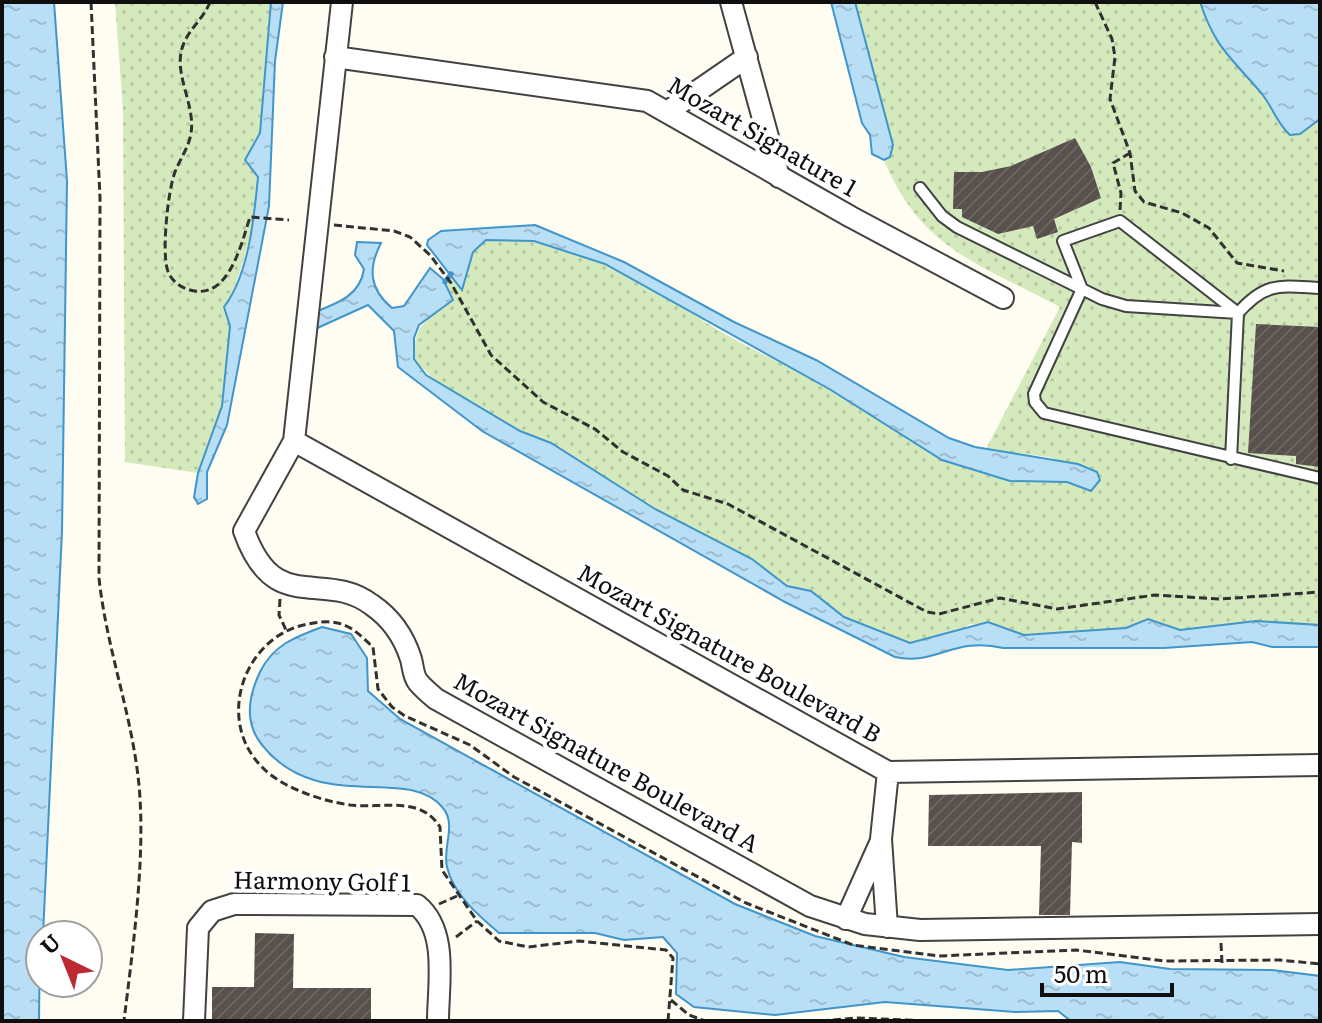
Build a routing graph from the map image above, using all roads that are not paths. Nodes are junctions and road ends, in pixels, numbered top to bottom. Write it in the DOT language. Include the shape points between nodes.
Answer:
graph roads {
  1 [pos="342,2"];
  2 [pos="731,2"];
  3 [pos="335,57"];
  4 [pos="747,57"];
  5 [pos="667,112"];
  6 [pos="779,177"];
  7 [pos="920,188"];
  8 [pos="1320,288"];
  9 [pos="1082,289"];
  10 [pos="1003,298"];
  11 [pos="1238,313"];
  12 [pos="294,441"];
  13 [pos="1231,459"];
  14 [pos="1320,478"];
  15 [pos="1320,765"];
  16 [pos="888,772"];
  17 [pos="881,839"];
  18 [pos="846,919"];
  19 [pos="1320,924"];
  20 [pos="887,927"];
  21 [pos="194,1021"];
  22 [pos="438,1021"];
  1 -- 3 [label="street, Mozart Signature Boulevard A"];
  2 -- 4 [label="street"];
  3 -- 5 [label="street, Mozart Signature 1" via="647,101"];
  3 -- 12 [label="street, Mozart Signature Boulevard A"];
  4 -- 5 [label="street"];
  4 -- 6 [label="street"];
  5 -- 6 [label="street, Mozart Signature 1"];
  6 -- 10 [label="street, Mozart Signature 1"];
  7 -- 9 [label="lane" via="957,227"];
  8 -- 11 [label="lane" via="1272,285"];
  9 -- 11 [label="lane" via="1126,306"];
  9 -- 11 [label="lane" via="1063,241 1120,221"];
  9 -- 13 [label="lane" via="1034,394 1044,413"];
  11 -- 13 [label="lane"];
  12 -- 16 [label="street, Mozart Signature Boulevard B"];
  12 -- 18 [label="street, Mozart Signature Boulevard A" via="244,531 253,558 286,583 346,592 371,603 395,625 416,680 436,699 810,906"];
  13 -- 14 [label="lane"];
  15 -- 16 [label="street, Mozart Signature Boulevard B"];
  16 -- 17 [label="street"];
  17 -- 18 [label="street"];
  17 -- 20 [label="street"];
  18 -- 20 [label="street, Mozart Signature Boulevard A"];
  19 -- 20 [label="street, Mozart Signature Boulevard A"];
  21 -- 22 [label="street, Harmony Golf 1" via="198,928 212,911 234,904 417,905 431,916 438,946"];
}
